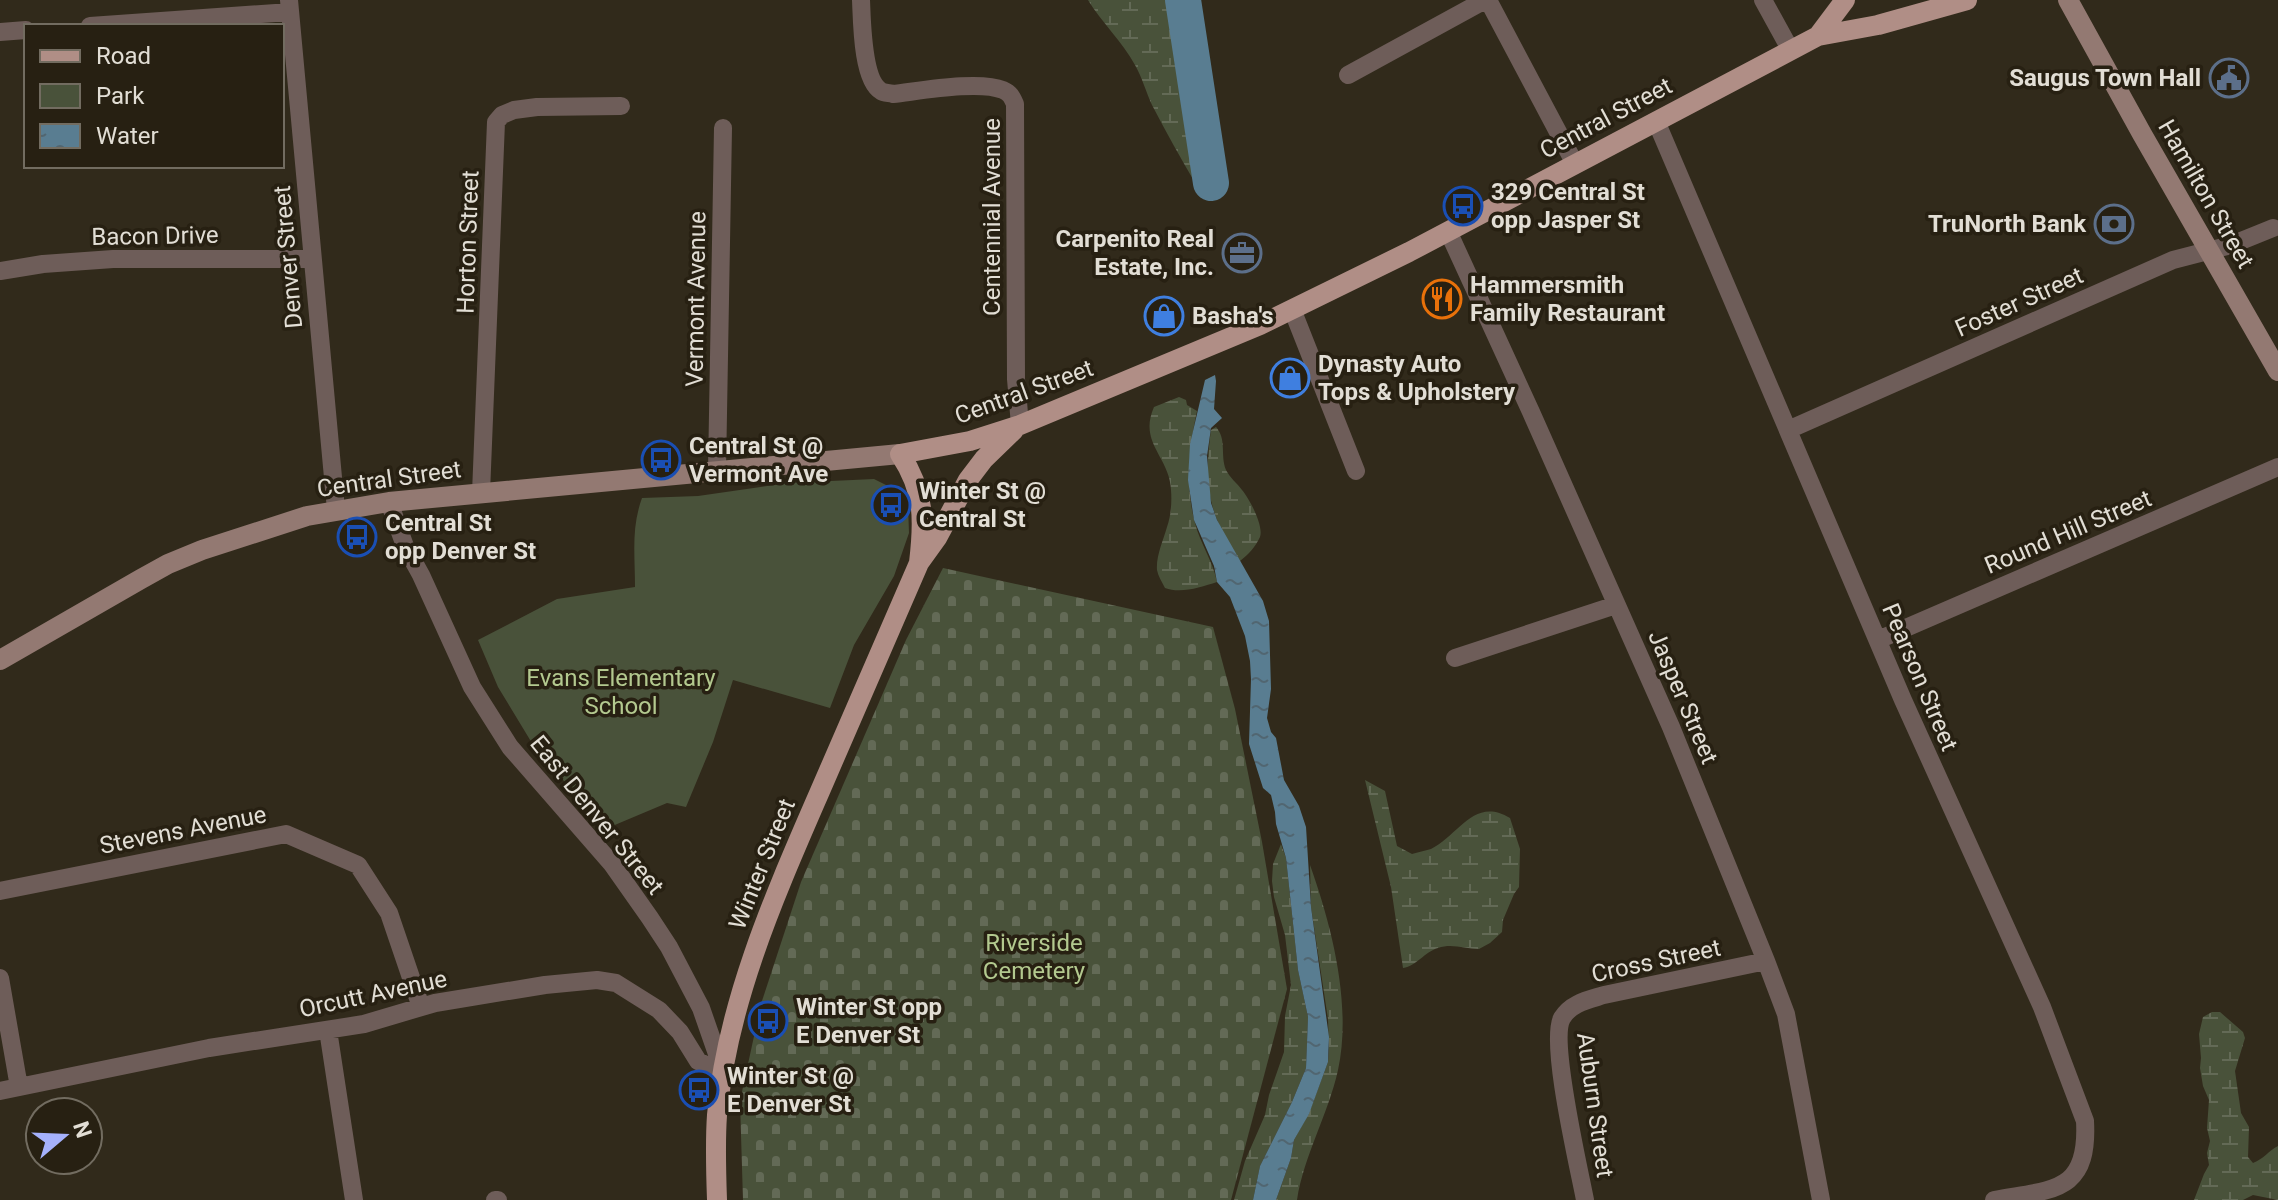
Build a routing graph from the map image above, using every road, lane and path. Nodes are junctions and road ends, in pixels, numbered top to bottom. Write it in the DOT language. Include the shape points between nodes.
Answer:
graph roads {
  1 [pos="861,0"];
  2 [pos="1486,0"];
  3 [pos="1763,0"];
  4 [pos="1845,0"];
  5 [pos="2068,0"];
  6 [pos="1952,1"];
  7 [pos="290,6"];
  8 [pos="110,24"];
  9 [pos="24,30"];
  10 [pos="0,32"];
  11 [pos="1818,36"];
  12 [pos="1790,49"];
  13 [pos="1348,75"];
  14 [pos="621,106"];
  15 [pos="1656,121"];
  16 [pos="723,128"];
  17 [pos="1575,164"];
  18 [pos="2273,228"];
  19 [pos="1448,231"];
  20 [pos="2209,251"];
  21 [pos="312,259"];
  22 [pos="0,271"];
  23 [pos="1292,309"];
  24 [pos="2278,371"];
  25 [pos="1020,425"];
  26 [pos="1788,430"];
  27 [pos="900,454"];
  28 [pos="2278,467"];
  29 [pos="717,471"];
  30 [pos="1356,471"];
  31 [pos="481,493"];
  32 [pos="389,502"];
  33 [pos="336,510"];
  34 [pos="919,563"];
  35 [pos="1616,605"];
  36 [pos="1878,640"];
  37 [pos="1455,658"];
  38 [pos="0,660"];
  39 [pos="0,891"];
  40 [pos="1766,961"];
  41 [pos="0,978"];
  42 [pos="421,1007"];
  43 [pos="1562,1018"];
  44 [pos="328,1030"];
  45 [pos="724,1074"];
  46 [pos="19,1087"];
  47 [pos="0,1091"];
  48 [pos="354,1200"];
  49 [pos="717,1200"];
  50 [pos="1585,1200"];
  51 [pos="1821,1200"];
  52 [pos="1994,1200"];
  1 -- 25 [label="street, Centennial Avenue" via="868,72 880,91 984,87 1010,94 1015,104"];
  2 -- 13 [label="street"];
  2 -- 17 [label="street"];
  3 -- 12 [label="street"];
  4 -- 11 [label="main road"];
  5 -- 20 [label="main road, Hamilton Street"];
  6 -- 11 [label="main road, Central Street" via="1878,25"];
  7 -- 8 [label="street"];
  7 -- 21 [label="street, Denver Street"];
  9 -- 10 [label="street"];
  11 -- 12 [label="main road, Central Street"];
  12 -- 15 [label="main road, Central Street"];
  14 -- 31 [label="street, Horton Street" via="537,107 514,110 496,122"];
  15 -- 17 [label="main road, Central Street"];
  15 -- 26 [label="street, Pearson Street"];
  16 -- 29 [label="street, Vermont Avenue"];
  17 -- 19 [label="main road, Central Street"];
  18 -- 20 [label="street, Foster Street"];
  19 -- 23 [label="main road, Central Street"];
  19 -- 35 [label="street, Jasper Street"];
  20 -- 24 [label="main road, Hamilton Street"];
  20 -- 26 [label="street, Foster Street" via="2173,260"];
  21 -- 22 [label="street, Bacon Drive" via="113,259"];
  21 -- 33 [label="street, Denver Street"];
  23 -- 25 [label="main road, Central Street"];
  23 -- 30 [label="street"];
  25 -- 27 [label="main road, Central Street"];
  25 -- 34 [label="main road, Winter Street" via="968,480"];
  26 -- 36 [label="street, Pearson Street"];
  27 -- 29 [label="main road, Central Street"];
  27 -- 34 [label="main road, Winter Street" via="920,498 924,523"];
  28 -- 36 [label="street, Round Hill Street"];
  29 -- 31 [label="main road, Central Street"];
  31 -- 32 [label="main road, Central Street"];
  32 -- 33 [label="main road, Central Street"];
  32 -- 45 [label="street, East Denver Street" via="472,687 510,747 612,864 669,947 701,1008"];
  33 -- 38 [label="main road, Central Street" via="240,536 168,564"];
  34 -- 45 [label="main road, Winter Street" via="787,867 739,1000"];
  35 -- 37 [label="street"];
  35 -- 40 [label="street, Jasper Street"];
  36 -- 52 [label="street, Pearson Street" via="2042,1007 2085,1121 2083,1157 2068,1182"];
  39 -- 42 [label="street, Stevens Avenue" via="286,834 358,865 389,913"];
  40 -- 43 [label="street, Cross Street" via="1604,995 1578,1003"];
  40 -- 51 [label="street, Jasper Street" via="1786,1014"];
  41 -- 46 [label="street"];
  42 -- 44 [label="street, Orcutt Avenue"];
  42 -- 45 [label="street, Orcutt Avenue" via="545,985 616,983 659,1010 698,1061"];
  43 -- 50 [label="street, Auburn Street" via="1557,1030 1560,1066"];
  44 -- 46 [label="street, Orcutt Avenue"];
  44 -- 48 [label="street"];
  45 -- 49 [label="main road, Winter Street" via="716,1127"];
  46 -- 47 [label="street, Orcutt Avenue"];
}
